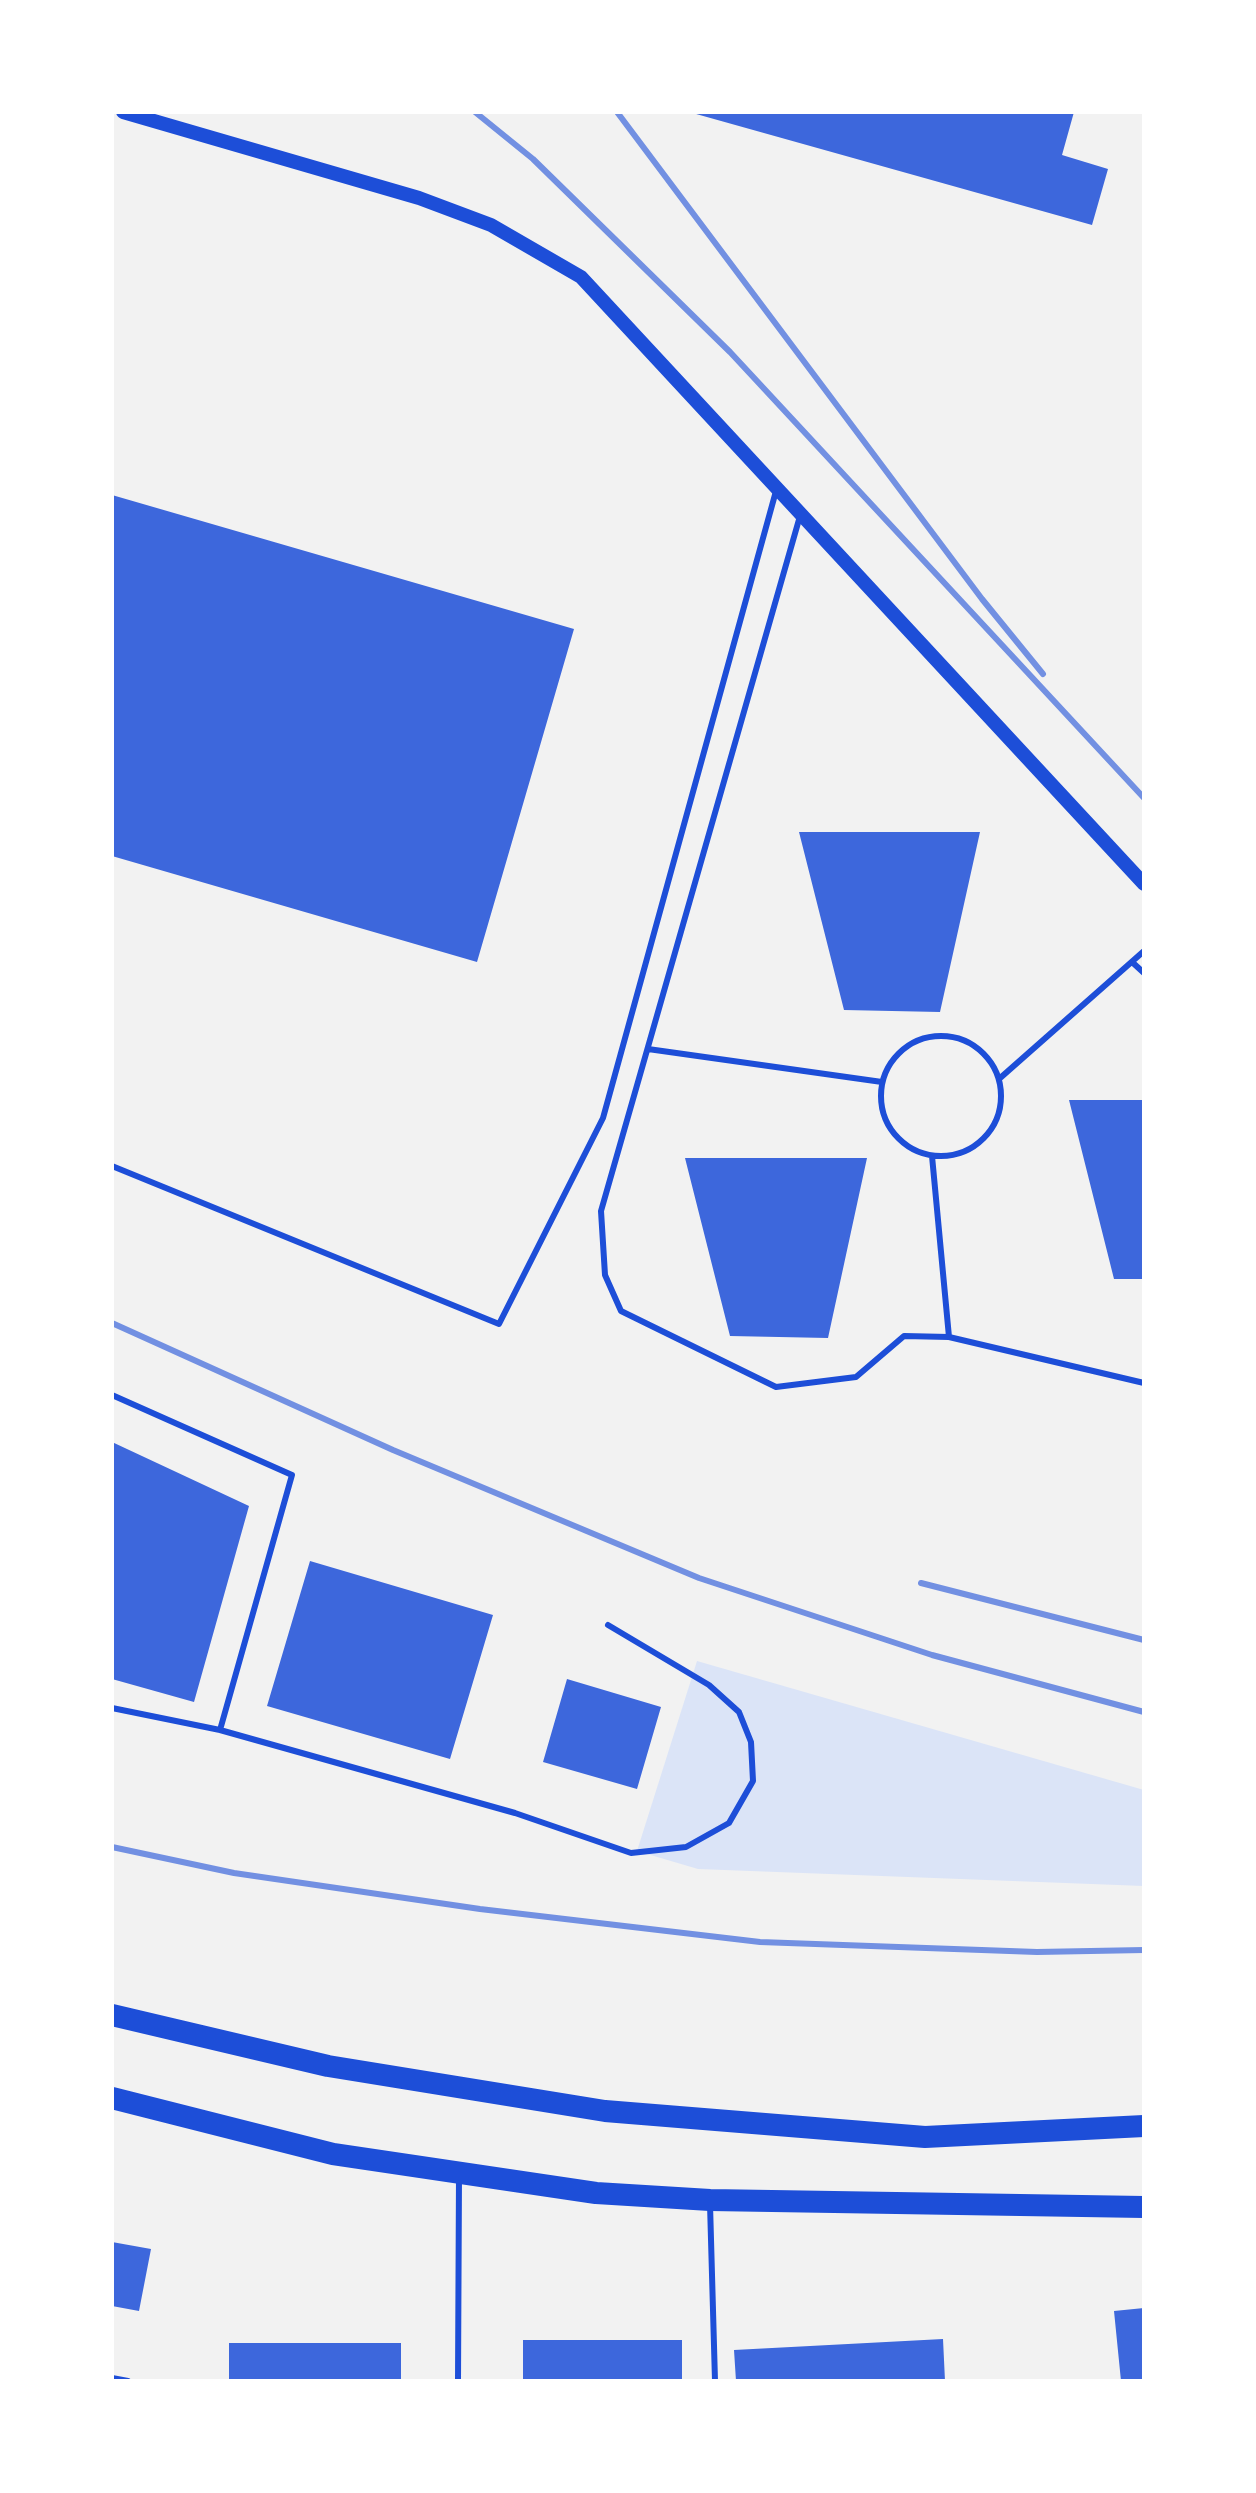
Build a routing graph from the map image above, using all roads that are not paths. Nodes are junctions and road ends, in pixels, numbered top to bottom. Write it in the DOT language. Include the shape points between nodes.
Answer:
graph roads {
  1 [pos="123,112"];
  2 [pos="777,488"];
  3 [pos="801,514"];
  4 [pos="1144,884"];
  5 [pos="1144,951"];
  6 [pos="1132,962"];
  7 [pos="1144,973"];
  8 [pos="648,1049"];
  9 [pos="999,1079"];
  10 [pos="882,1082"];
  11 [pos="932,1156"];
  12 [pos="112,1166"];
  13 [pos="949,1337"];
  14 [pos="1144,1383"];
  15 [pos="112,1395"];
  16 [pos="608,1625"];
  17 [pos="112,1708"];
  18 [pos="220,1730"];
  19 [pos="112,2015"];
  20 [pos="112,2098"];
  21 [pos="1144,2126"];
  22 [pos="459,2173"];
  23 [pos="710,2200"];
  24 [pos="1144,2207"];
  25 [pos="112,2378"];
  26 [pos="128,2381"];
  27 [pos="458,2381"];
  28 [pos="715,2381"];
  1 -- 2 [label="street" via="419,198 491,225 581,277"];
  2 -- 3 [label="street"];
  2 -- 12 [label="lane" via="603,1118 499,1324"];
  3 -- 4 [label="street"];
  3 -- 8 [label="lane"];
  5 -- 6 [label="lane"];
  6 -- 7 [label="lane"];
  6 -- 9 [label="lane"];
  8 -- 10 [label="lane"];
  8 -- 13 [label="lane" via="601,1211 605,1275 621,1311 776,1387 856,1377 904,1336"];
  9 -- 10 [label="lane" via="977,1047 940,1036 904,1049"];
  9 -- 11 [label="lane" via="997,1119 987,1136 952,1156"];
  10 -- 11 [label="lane" via="886,1122 913,1150"];
  11 -- 13 [label="lane"];
  13 -- 14 [label="lane"];
  15 -- 18 [label="lane" via="292,1475"];
  16 -- 18 [label="lane" via="709,1685 739,1712 751,1742 753,1781 729,1823 686,1847 631,1853 515,1813"];
  17 -- 18 [label="lane"];
  19 -- 21 [label="highway" via="328,2066 605,2111 925,2137"];
  20 -- 22 [label="highway" via="333,2154"];
  22 -- 23 [label="highway" via="596,2193"];
  22 -- 27 [label="lane"];
  23 -- 24 [label="highway"];
  23 -- 28 [label="lane"];
  25 -- 26 [label="lane"];
}
